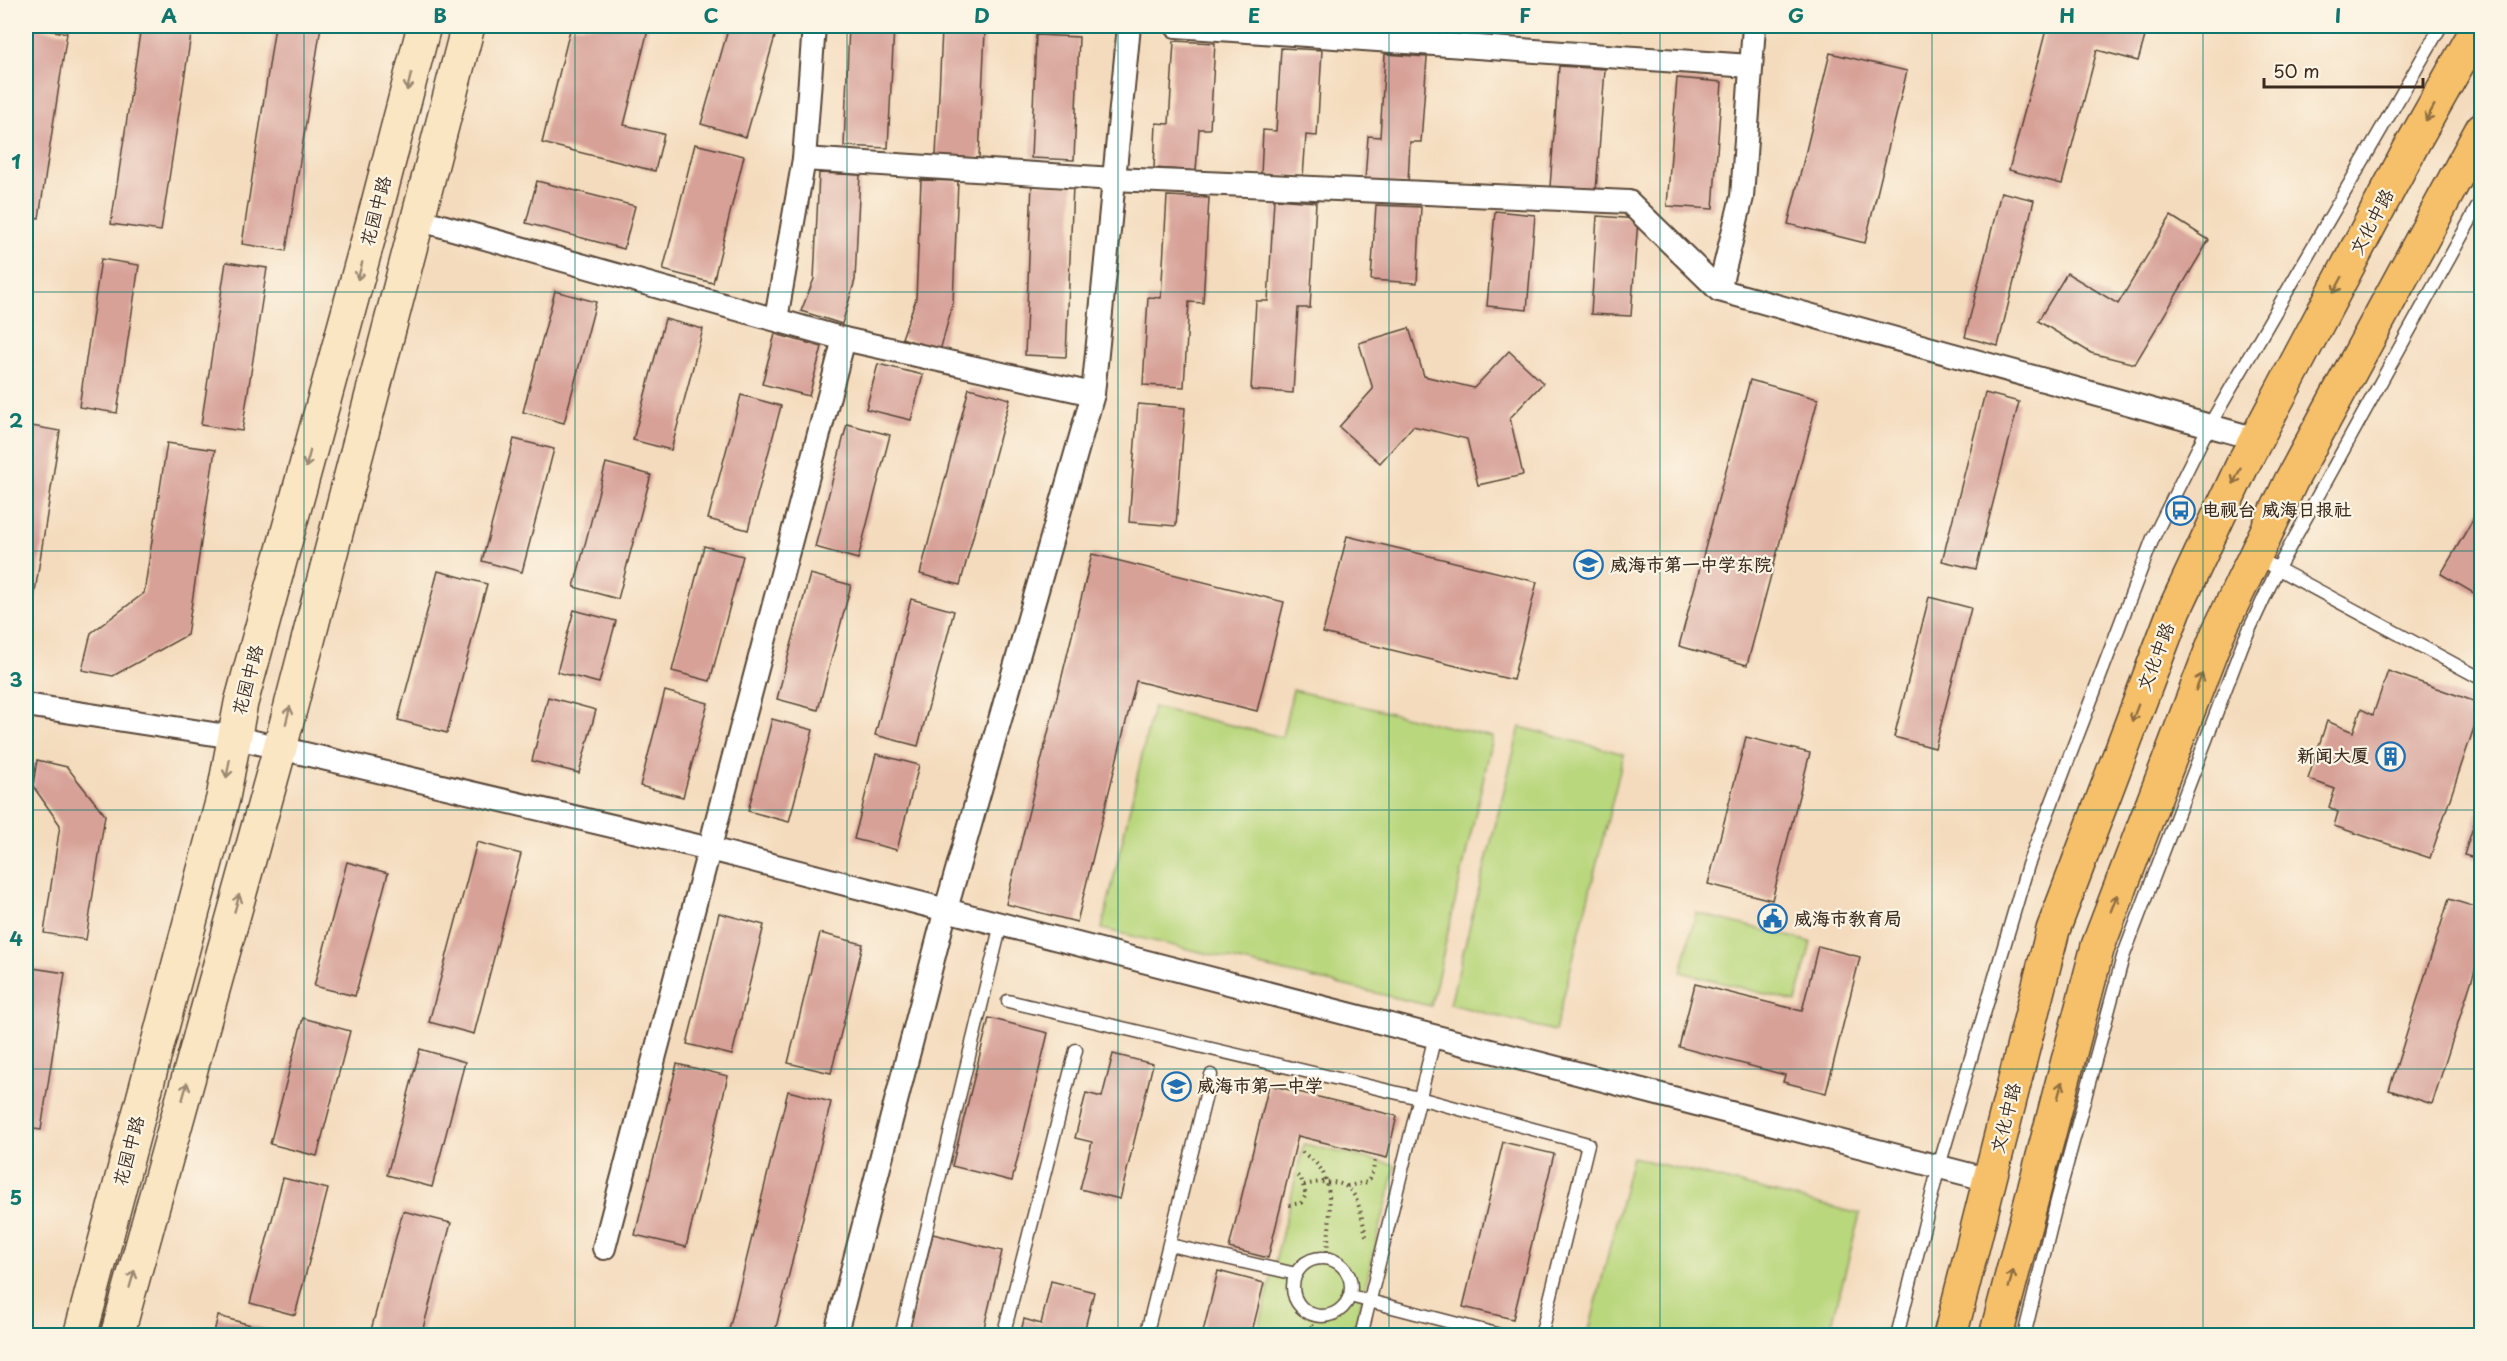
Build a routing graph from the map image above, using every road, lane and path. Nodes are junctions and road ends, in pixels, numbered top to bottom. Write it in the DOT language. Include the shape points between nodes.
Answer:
graph roads {
  1 [pos="424,26"];
  2 [pos="468,26"];
  3 [pos="814,26"];
  4 [pos="1129,26"];
  5 [pos="1176,26"];
  6 [pos="1754,26"];
  7 [pos="2441,26"];
  8 [pos="2479,26"];
  9 [pos="1750,66"];
  10 [pos="2481,129"];
  11 [pos="804,159"];
  12 [pos="1114,179"];
  13 [pos="2481,199"];
  14 [pos="435,224"];
  15 [pos="1719,290"];
  16 [pos="776,319"];
  17 [pos="844,339"];
  18 [pos="1093,394"];
  19 [pos="2209,426"];
  20 [pos="2256,439"];
  21 [pos="2267,563"];
  22 [pos="2481,679"];
  23 [pos="26,705"];
  24 [pos="233,737"];
  25 [pos="280,748"];
  26 [pos="710,849"];
  27 [pos="946,909"];
  28 [pos="1001,924"];
  29 [pos="1008,1001"];
  30 [pos="1435,1036"];
  31 [pos="1076,1050"];
  32 [pos="1210,1075"];
  33 [pos="1419,1098"];
  34 [pos="1302,1152"];
  35 [pos="1375,1160"];
  36 [pos="1939,1166"];
  37 [pos="1296,1175"];
  38 [pos="1325,1180"];
  39 [pos="1990,1180"];
  40 [pos="1304,1185"];
  41 [pos="1347,1186"];
  42 [pos="1289,1205"];
  43 [pos="1170,1245"];
  44 [pos="604,1248"];
  45 [pos="1380,1257"];
  46 [pos="1326,1258"];
  47 [pos="1296,1274"];
  48 [pos="1350,1296"];
  49 [pos="1369,1301"];
  50 [pos="1309,1313"];
  51 [pos="80,1335"];
  52 [pos="117,1335"];
  53 [pos="835,1335"];
  54 [pos="901,1335"];
  55 [pos="1003,1335"];
  56 [pos="1146,1335"];
  57 [pos="1311,1335"];
  58 [pos="1361,1335"];
  59 [pos="1504,1335"];
  60 [pos="1541,1335"];
  61 [pos="1897,1335"];
  62 [pos="1950,1335"];
  63 [pos="1996,1335"];
  64 [pos="2024,1335"];
  1 -- 24 [label="main road, 花园中路, one-way"];
  25 -- 2 [label="main road, one-way"];
  3 -- 11 [label="street"];
  4 -- 12 [label="street"];
  5 -- 9 [label="street"];
  6 -- 9 [label="street"];
  7 -- 19 [label="lane"];
  8 -- 20 [label="main road, 文化中路, one-way"];
  9 -- 15 [label="street" via="1742,197"];
  10 -- 21 [label="main road" via="2291,481"];
  11 -- 12 [label="street"];
  11 -- 16 [label="street"];
  12 -- 15 [label="street" via="1629,202"];
  12 -- 18 [label="street"];
  13 -- 21 [label="lane"];
  14 -- 16 [label="street"];
  15 -- 19 [label="street"];
  16 -- 17 [label="street"];
  17 -- 18 [label="street"];
  17 -- 26 [label="street"];
  18 -- 27 [label="street"];
  19 -- 20 [label="street"];
  19 -- 36 [label="lane" via="2153,538 2028,865"];
  20 -- 39 [label="main road, 文化中路, one-way" via="2175,609 2054,930"];
  21 -- 22 [label="lane"];
  63 -- 21 [label="main road, one-way" via="2098,946 2218,633"];
  21 -- 64 [label="lane" via="2243,643 2123,957"];
  23 -- 24 [label="street"];
  24 -- 25 [label="street"];
  24 -- 51 [label="main road, 花园中路, one-way" via="223,798"];
  25 -- 26 [label="street"];
  52 -- 25 [label="main road, one-way"];
  26 -- 27 [label="street"];
  26 -- 44 [label="street"];
  27 -- 28 [label="street"];
  27 -- 53 [label="street"];
  28 -- 30 [label="street"];
  28 -- 54 [label="lane"];
  29 -- 33 [label="lane"];
  30 -- 33 [label="lane"];
  30 -- 36 [label="street"];
  31 -- 55 [label="lane"];
  32 -- 43 [label="lane"];
  33 -- 45 [label="lane"];
  33 -- 60 [label="lane" via="1587,1144"];
  34 -- 38 [label="path" via="1320,1168"];
  35 -- 41 [label="path" via="1368,1182"];
  36 -- 39 [label="street"];
  36 -- 61 [label="lane"];
  37 -- 40 [label="path"];
  38 -- 40 [label="path"];
  38 -- 41 [label="path"];
  38 -- 46 [label="path" via="1329,1203"];
  39 -- 62 [label="main road, 文化中路"];
  40 -- 42 [label="path" via="1306,1195 1301,1203"];
  41 -- 45 [label="path" via="1358,1201 1368,1242"];
  43 -- 47 [label="lane"];
  43 -- 56 [label="lane"];
  45 -- 49 [label="lane"];
  46 -- 47 [label="lane" via="1308,1261"];
  46 -- 48 [label="lane" via="1336,1261 1349,1276"];
  47 -- 50 [label="lane" via="1296,1301"];
  48 -- 49 [label="lane"];
  48 -- 50 [label="lane" via="1345,1305 1328,1316"];
  49 -- 58 [label="lane"];
  49 -- 59 [label="lane"];
  50 -- 57 [label="path"];
}
